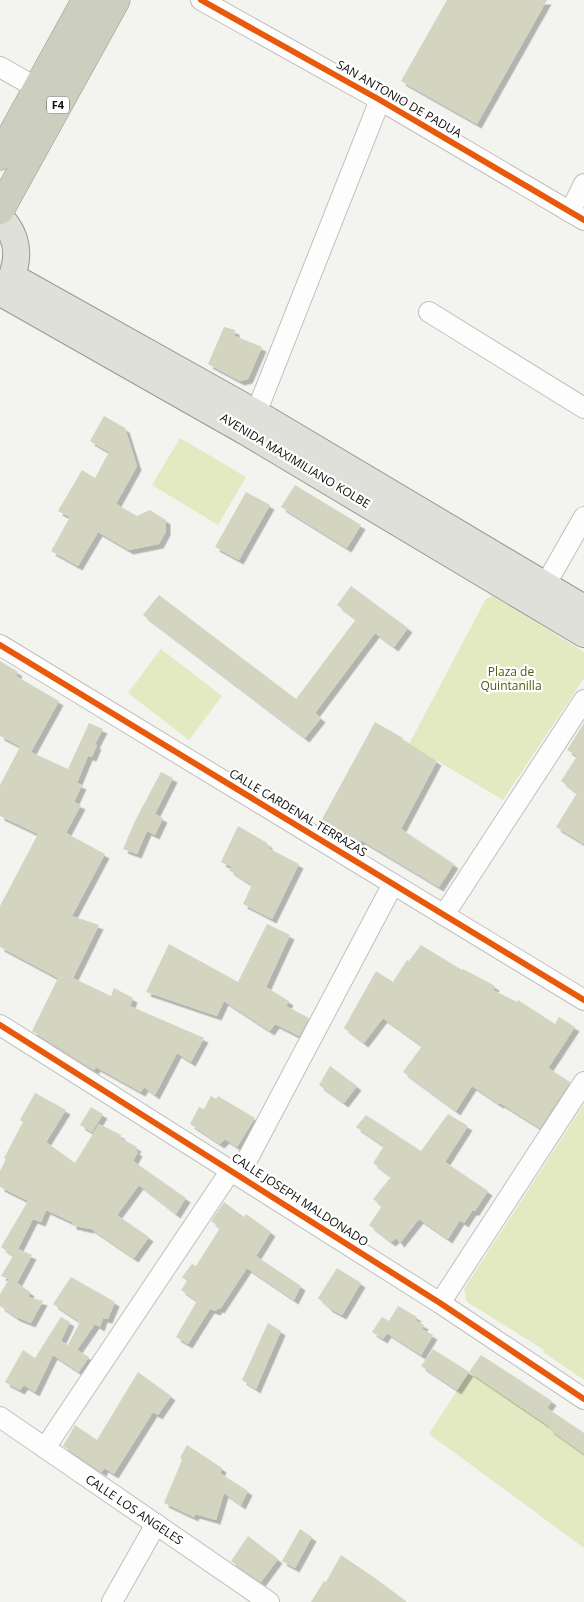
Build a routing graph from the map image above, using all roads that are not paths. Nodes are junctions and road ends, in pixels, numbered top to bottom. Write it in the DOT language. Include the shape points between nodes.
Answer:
graph roads {
  1 [pos="86,0"];
  2 [pos="116,0"];
  3 [pos="201,0"];
  4 [pos="0,67"];
  5 [pos="37,88"];
  6 [pos="380,100"];
  7 [pos="0,156"];
  8 [pos="584,184"];
  9 [pos="0,210"];
  10 [pos="577,216"];
  11 [pos="0,217"];
  12 [pos="5,289"];
  13 [pos="429,312"];
  14 [pos="584,408"];
  15 [pos="256,413"];
  16 [pos="584,517"];
  17 [pos="540,594"];
  18 [pos="584,608"];
  19 [pos="584,634"];
  20 [pos="0,645"];
  21 [pos="584,700"];
  22 [pos="393,884"];
  23 [pos="444,915"];
  24 [pos="584,1000"];
  25 [pos="0,1025"];
  26 [pos="584,1082"];
  27 [pos="235,1172"];
  28 [pos="440,1303"];
  29 [pos="584,1399"];
  30 [pos="0,1417"];
  31 [pos="45,1448"];
  32 [pos="156,1524"];
  33 [pos="112,1602"];
  34 [pos="269,1602"];
  1 -- 5 [label="highway, F4"];
  2 -- 9 [label="highway, F4"];
  3 -- 6 [label="street, SAN ANTONIO DE PADUA"];
  4 -- 5 [label="street"];
  5 -- 7 [label="highway, F4"];
  6 -- 10 [label="street, SAN ANTONIO DE PADUA"];
  6 -- 15 [label="street"];
  8 -- 10 [label="street"];
  11 -- 12 [label="main road" via="15,245 16,265"];
  12 -- 15 [label="main road, AVENIDA MAXIMILIANO KOLBE"];
  12 -- 17 [label="main road, AVENIDA MAXIMILIANO KOLBE" via="246,432"];
  13 -- 14 [label="street"];
  15 -- 17 [label="main road, AVENIDA MAXIMILIANO KOLBE"];
  16 -- 17 [label="street"];
  17 -- 18 [label="main road, AVENIDA MAXIMILIANO KOLBE"];
  17 -- 19 [label="main road, AVENIDA MAXIMILIANO KOLBE"];
  20 -- 22 [label="street, CALLE CARDENAL TERRAZAS"];
  21 -- 23 [label="street"];
  22 -- 23 [label="street, CALLE CARDENAL TERRAZAS"];
  22 -- 27 [label="street"];
  23 -- 24 [label="street, CALLE CARDENAL TERRAZAS"];
  25 -- 27 [label="street, CALLE JOSEPH MALDONADO"];
  26 -- 28 [label="street"];
  27 -- 28 [label="street, CALLE JOSEPH MALDONADO"];
  27 -- 31 [label="street"];
  28 -- 29 [label="street, CALLE JOSEPH MALDONADO"];
  30 -- 31 [label="street, CALLE LOS ANGELES"];
  31 -- 32 [label="street, CALLE LOS ANGELES"];
  32 -- 33 [label="street"];
  32 -- 34 [label="street, CALLE LOS ANGELES"];
}
